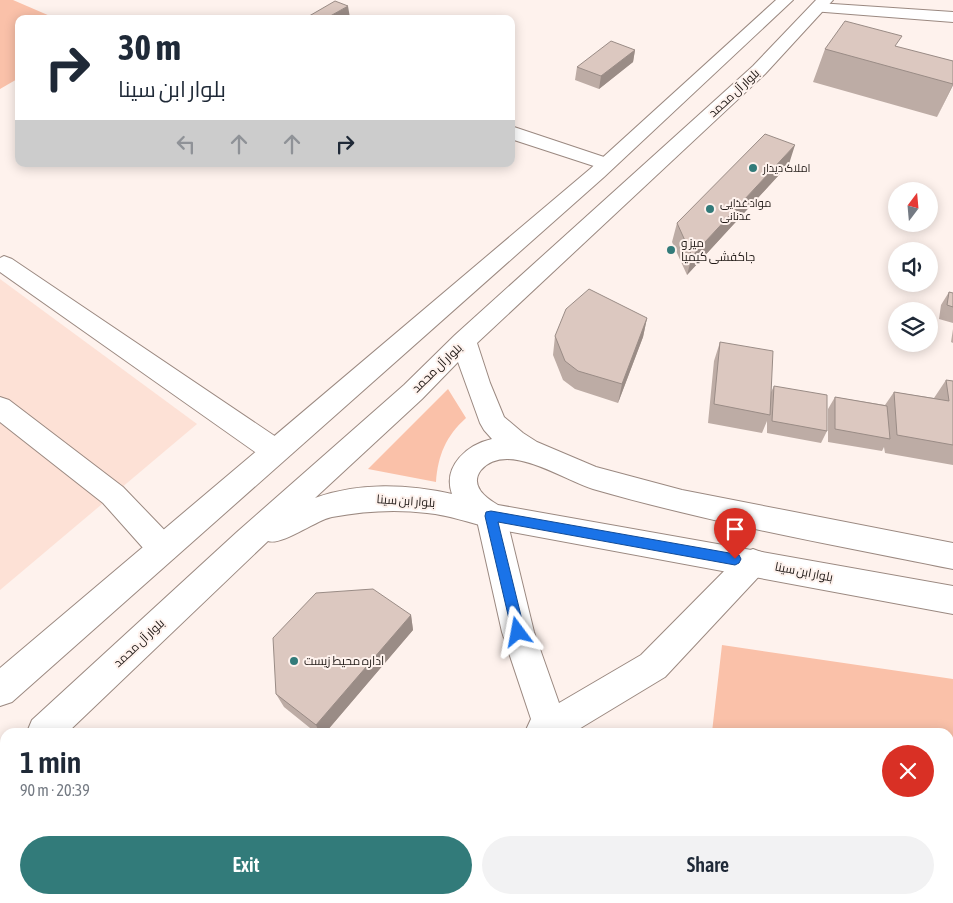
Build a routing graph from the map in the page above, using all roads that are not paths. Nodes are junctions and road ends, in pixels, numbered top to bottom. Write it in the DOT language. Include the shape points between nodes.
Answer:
graph roads {
  1 [pos="785,0"];
  2 [pos="821,4"];
  3 [pos="953,17"];
  4 [pos="676,100"];
  5 [pos="710,114"];
  6 [pos="515,133"];
  7 [pos="606,164"];
  8 [pos="4,264"];
  9 [pos="464,341"];
  10 [pos="0,407"];
  11 [pos="527,450"];
  12 [pos="275,451"];
  13 [pos="491,516"];
  14 [pos="248,541"];
  15 [pos="163,549"];
  16 [pos="953,556"];
  17 [pos="754,562"];
  18 [pos="953,600"];
  19 [pos="0,690"];
  20 [pos="48,728"];
  21 [pos="546,728"];
  22 [pos="550,728"];
  1 -- 4 [label="main road"];
  2 -- 3 [label="main road"];
  2 -- 5 [label="main road, بلوار آل محمد" via="758,70"];
  4 -- 5 [label="main road"];
  4 -- 7 [label="main road"];
  5 -- 9 [label="main road, بلوار آل محمد"];
  6 -- 7 [label="main road"];
  7 -- 12 [label="main road"];
  8 -- 12 [label="main road"];
  9 -- 11 [label="main road" via="493,423"];
  9 -- 14 [label="main road, بلوار آل محمد" via="413,392"];
  10 -- 15 [label="main road" via="113,496"];
  11 -- 13 [label="main road" via="492,448 481,453 466,468 463,477 466,496 480,511"];
  11 -- 16 [label="main road" via="591,477 682,502"];
  12 -- 15 [label="main road"];
  13 -- 14 [label="main road, بلوار ابن سینا" via="429,501 380,498 326,506"];
  13 -- 17 [label="main road, بلوار ابن سینا"];
  13 -- 21 [label="main road" via="518,632"];
  14 -- 20 [label="main road, بلوار آل محمد"];
  15 -- 19 [label="main road"];
  17 -- 18 [label="main road, بلوار ابن سینا"];
  17 -- 22 [label="main road" via="653,666"];
}
